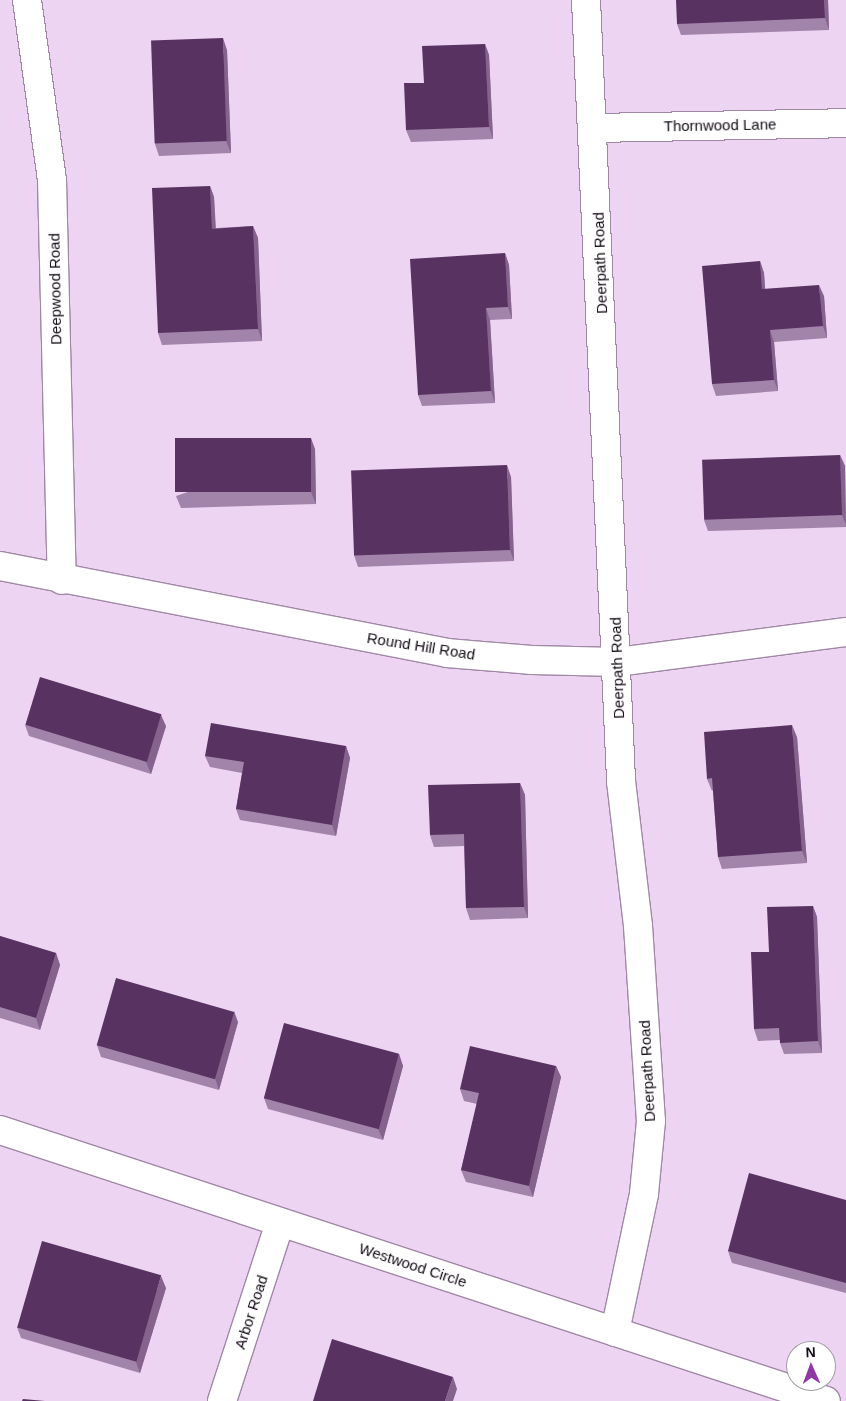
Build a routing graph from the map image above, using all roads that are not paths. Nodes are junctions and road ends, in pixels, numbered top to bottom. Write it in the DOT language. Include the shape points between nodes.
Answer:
graph roads {
  1 [pos="27,0"];
  2 [pos="586,0"];
  3 [pos="846,123"];
  4 [pos="594,128"];
  5 [pos="0,566"];
  6 [pos="62,580"];
  7 [pos="846,632"];
  8 [pos="617,662"];
  9 [pos="0,1130"];
  10 [pos="280,1222"];
  11 [pos="615,1332"];
  12 [pos="797,1397"];
  13 [pos="222,1401"];
  14 [pos="826,1401"];
  1 -- 6 [label="street, Deepwood Road" via="52,180"];
  2 -- 4 [label="street, Deerpath Road"];
  3 -- 4 [label="street, Thornwood Lane"];
  4 -- 8 [label="street, Deerpath Road"];
  5 -- 6 [label="street, Round Hill Road"];
  6 -- 8 [label="street, Round Hill Road" via="447,653"];
  7 -- 8 [label="street, Round Hill Road"];
  8 -- 11 [label="street, Deerpath Road" via="621,781 638,926 651,1121 644,1194"];
  9 -- 10 [label="street, Westwood Circle"];
  10 -- 11 [label="street, Westwood Circle"];
  10 -- 13 [label="street, Arbor Road"];
  11 -- 12 [label="street, Westwood Circle"];
  12 -- 14 [label="street, Westwood Circle"];
}
